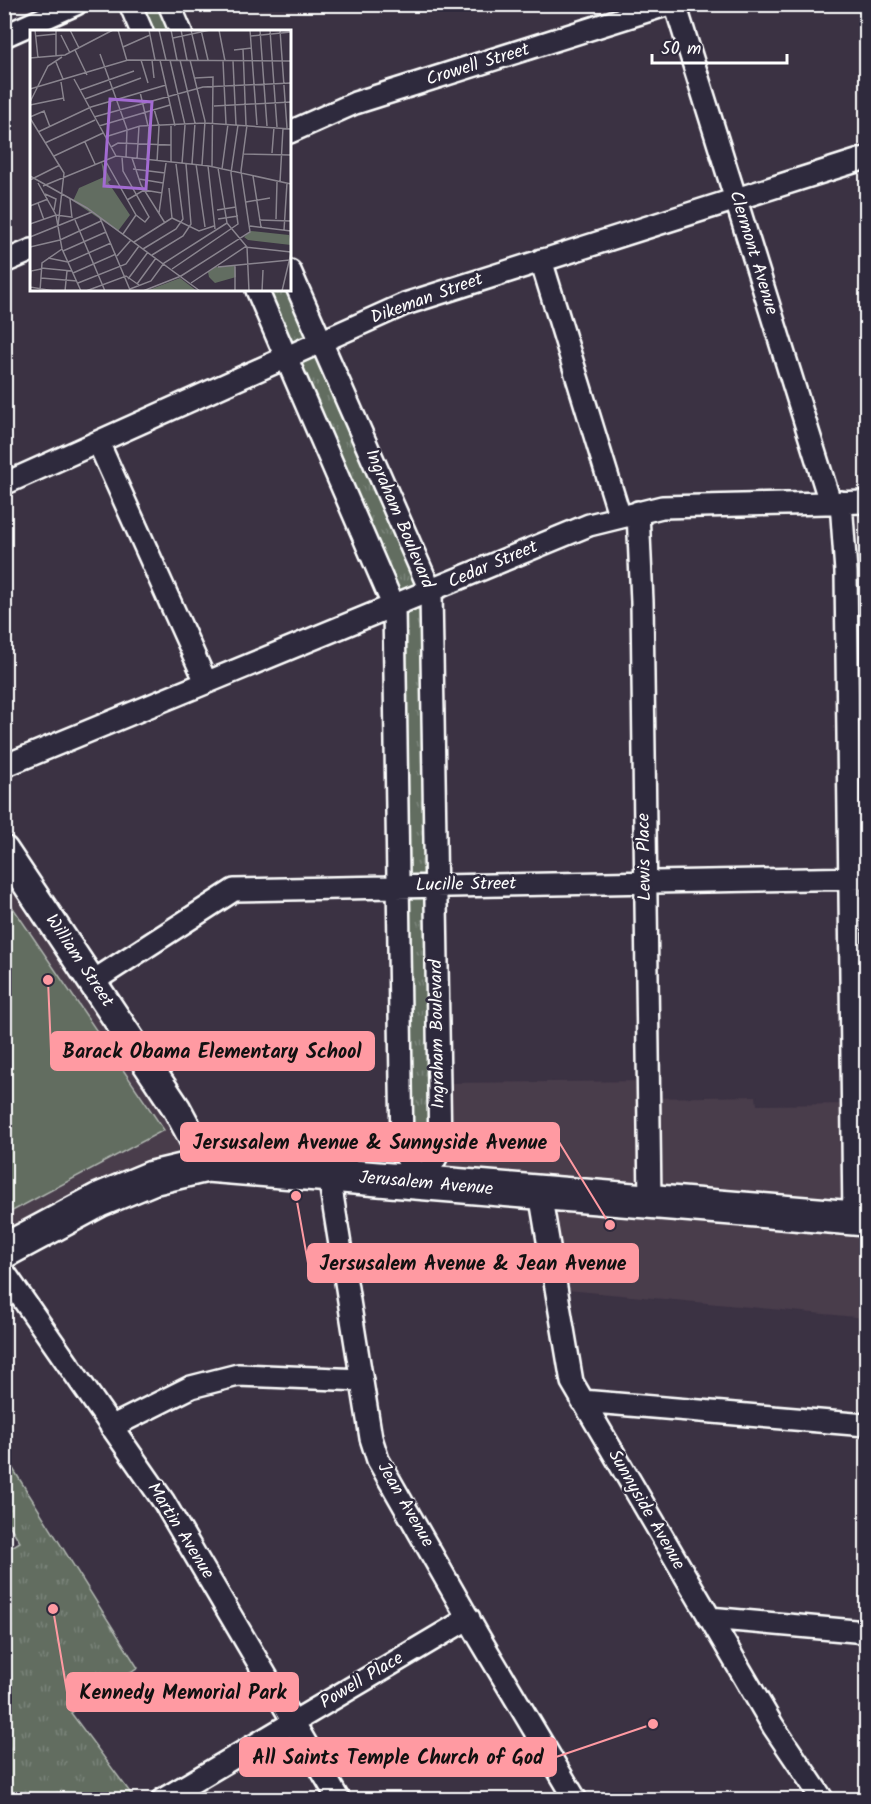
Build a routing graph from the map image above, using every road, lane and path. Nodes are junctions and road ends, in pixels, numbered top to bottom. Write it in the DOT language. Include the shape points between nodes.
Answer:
graph roads {
  1 [pos="76,4"];
  2 [pos="130,4"];
  3 [pos="169,4"];
  4 [pos="669,4"];
  5 [pos="675,4"];
  6 [pos="141,30"];
  7 [pos="180,30"];
  8 [pos="4,36"];
  9 [pos="291,132"];
  10 [pos="867,158"];
  11 [pos="736,199"];
  12 [pos="30,251"];
  13 [pos="541,260"];
  14 [pos="4,262"];
  15 [pos="291,272"];
  16 [pos="257,291"];
  17 [pos="322,341"];
  18 [pos="286,357"];
  19 [pos="98,442"];
  20 [pos="4,484"];
  21 [pos="836,502"];
  22 [pos="867,502"];
  23 [pos="629,514"];
  24 [pos="431,592"];
  25 [pos="394,607"];
  26 [pos="206,682"];
  27 [pos="4,766"];
  28 [pos="4,850"];
  29 [pos="858,878"];
  30 [pos="646,882"];
  31 [pos="437,886"];
  32 [pos="398,887"];
  33 [pos="92,982"];
  34 [pos="207,1165"];
  35 [pos="329,1176"];
  36 [pos="422,1183"];
  37 [pos="540,1193"];
  38 [pos="650,1202"];
  39 [pos="860,1219"];
  40 [pos="4,1251"];
  41 [pos="4,1272"];
  42 [pos="362,1380"];
  43 [pos="582,1401"];
  44 [pos="867,1425"];
  45 [pos="111,1427"];
  46 [pos="469,1618"];
  47 [pos="709,1618"];
  48 [pos="867,1632"];
  49 [pos="293,1722"];
  50 [pos="162,1800"];
  51 [pos="339,1800"];
  52 [pos="576,1800"];
  53 [pos="823,1800"];
  1 -- 8 [label="street"];
  2 -- 6 [label="street"];
  3 -- 7 [label="street"];
  4 -- 9 [label="street, Crowell Street" via="355,104"];
  5 -- 11 [label="street, Clermont Avenue"];
  10 -- 11 [label="street, Dikeman Street"];
  11 -- 13 [label="street, Dikeman Street"];
  11 -- 21 [label="street, Clermont Avenue"];
  12 -- 14 [label="street"];
  13 -- 17 [label="street, Dikeman Street" via="405,304"];
  13 -- 23 [label="street, Lewis Place"];
  15 -- 17 [label="street, Ingraham Boulevard"];
  16 -- 18 [label="street, Ingraham Boulevard"];
  17 -- 18 [label="street, Dikeman Street"];
  17 -- 24 [label="street, Ingraham Boulevard"];
  18 -- 19 [label="street, Dikeman Street"];
  18 -- 25 [label="street, Ingraham Boulevard"];
  19 -- 20 [label="street, Dikeman Street"];
  19 -- 26 [label="street"];
  21 -- 22 [label="street, Cedar Street"];
  21 -- 23 [label="street, Cedar Street" via="662,507"];
  21 -- 29 [label="street, Clermont Avenue" via="846,572"];
  23 -- 24 [label="street, Cedar Street" via="589,525"];
  23 -- 30 [label="street, Lewis Place" via="642,602"];
  24 -- 25 [label="street, Cedar Street"];
  24 -- 31 [label="street, Ingraham Boulevard"];
  25 -- 26 [label="street, Cedar Street"];
  25 -- 32 [label="street, Ingraham Boulevard"];
  26 -- 27 [label="street, Cedar Street"];
  28 -- 33 [label="street, William Street"];
  29 -- 30 [label="street, Lucille Street"];
  29 -- 39 [label="street, Clermont Avenue"];
  30 -- 31 [label="street, Lucille Street"];
  30 -- 38 [label="street, Lewis Place"];
  31 -- 32 [label="street, Lucille Street"];
  31 -- 36 [label="street, Ingraham Boulevard" via="440,1150"];
  32 -- 33 [label="street, Lucille Street" via="234,890"];
  32 -- 36 [label="street, Ingraham Boulevard" via="402,1150"];
  33 -- 34 [label="street, William Street" via="177,1109"];
  34 -- 35 [label="main road, Jerusalem Avenue"];
  34 -- 40 [label="main road, Jerusalem Avenue" via="152,1178 99,1200"];
  35 -- 36 [label="main road, Jerusalem Avenue"];
  35 -- 42 [label="street, Jean Avenue"];
  36 -- 37 [label="main road, Jerusalem Avenue"];
  37 -- 38 [label="main road, Jerusalem Avenue"];
  37 -- 43 [label="street, Sunnyside Avenue" via="568,1369"];
  38 -- 39 [label="main road, Jerusalem Avenue"];
  41 -- 45 [label="street, Martin Avenue"];
  42 -- 45 [label="street" via="238,1375 191,1387"];
  42 -- 46 [label="street, Jean Avenue" via="378,1460"];
  43 -- 44 [label="street"];
  43 -- 47 [label="street, Sunnyside Avenue"];
  45 -- 49 [label="street, Martin Avenue" via="191,1547"];
  46 -- 49 [label="street, Powell Place"];
  46 -- 52 [label="street, Jean Avenue"];
  47 -- 48 [label="street"];
  47 -- 53 [label="street, Sunnyside Avenue" via="773,1726"];
  49 -- 50 [label="street, Powell Place"];
  49 -- 51 [label="street, Martin Avenue"];
}
